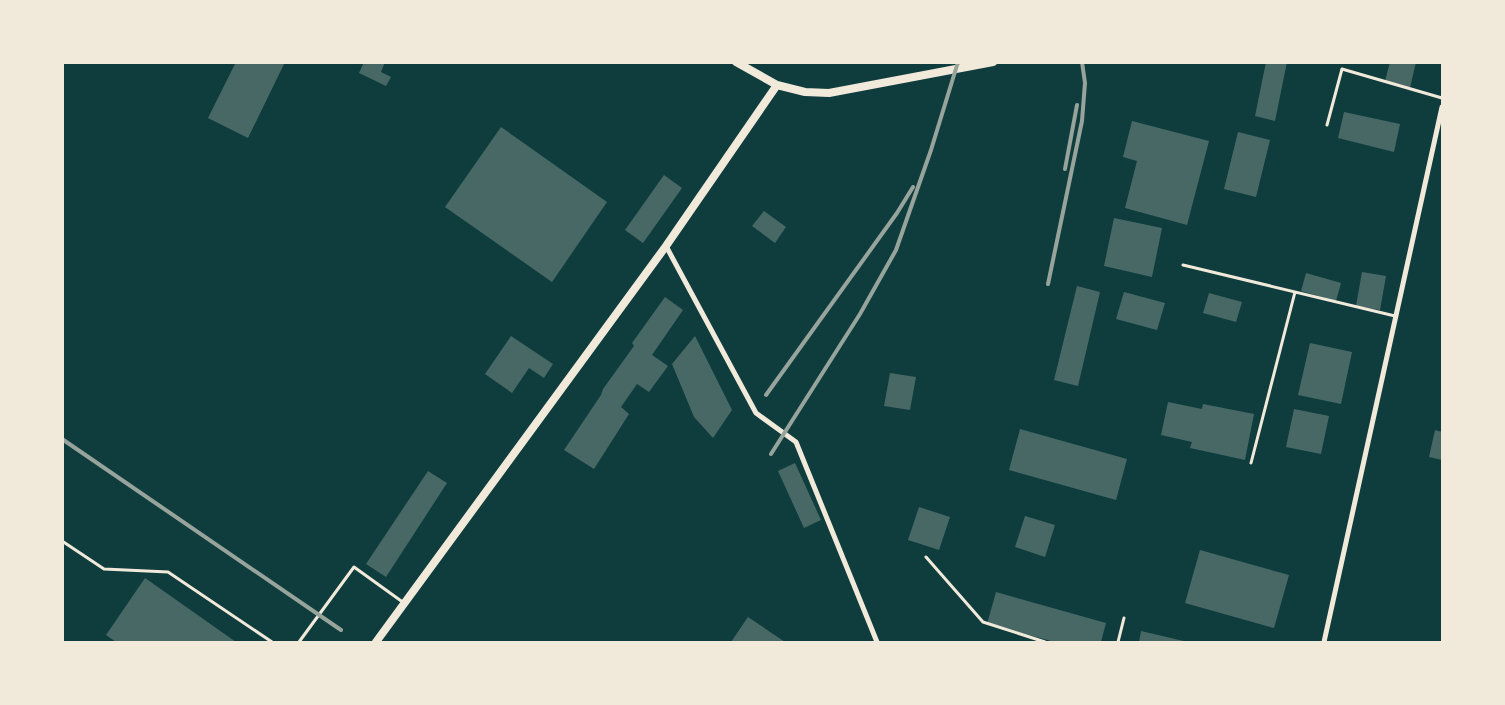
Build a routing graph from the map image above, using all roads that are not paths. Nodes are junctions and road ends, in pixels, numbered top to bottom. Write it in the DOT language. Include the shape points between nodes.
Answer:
graph roads {
  1 [pos="736,62"];
  2 [pos="993,62"];
  3 [pos="777,85"];
  4 [pos="1442,98"];
  5 [pos="1442,107"];
  6 [pos="1327,125"];
  7 [pos="666,246"];
  8 [pos="1183,265"];
  9 [pos="1295,292"];
  10 [pos="1396,316"];
  11 [pos="1251,463"];
  12 [pos="62,541"];
  13 [pos="926,557"];
  14 [pos="405,604"];
  15 [pos="1124,618"];
  16 [pos="272,642"];
  17 [pos="300,642"];
  18 [pos="376,642"];
  19 [pos="877,642"];
  20 [pos="1045,642"];
  21 [pos="1118,642"];
  22 [pos="1324,642"];
  1 -- 3 [label="street"];
  2 -- 3 [label="street" via="829,93 805,92"];
  3 -- 7 [label="street"];
  4 -- 6 [label="lane" via="1342,68"];
  5 -- 10 [label="street"];
  7 -- 14 [label="street"];
  7 -- 19 [label="street" via="756,413 796,442"];
  8 -- 9 [label="lane"];
  9 -- 10 [label="lane"];
  9 -- 11 [label="lane"];
  10 -- 22 [label="street"];
  12 -- 16 [label="lane" via="104,569 168,572"];
  13 -- 20 [label="lane" via="982,622"];
  14 -- 17 [label="lane" via="354,567"];
  14 -- 18 [label="street"];
  15 -- 21 [label="lane"];
}
